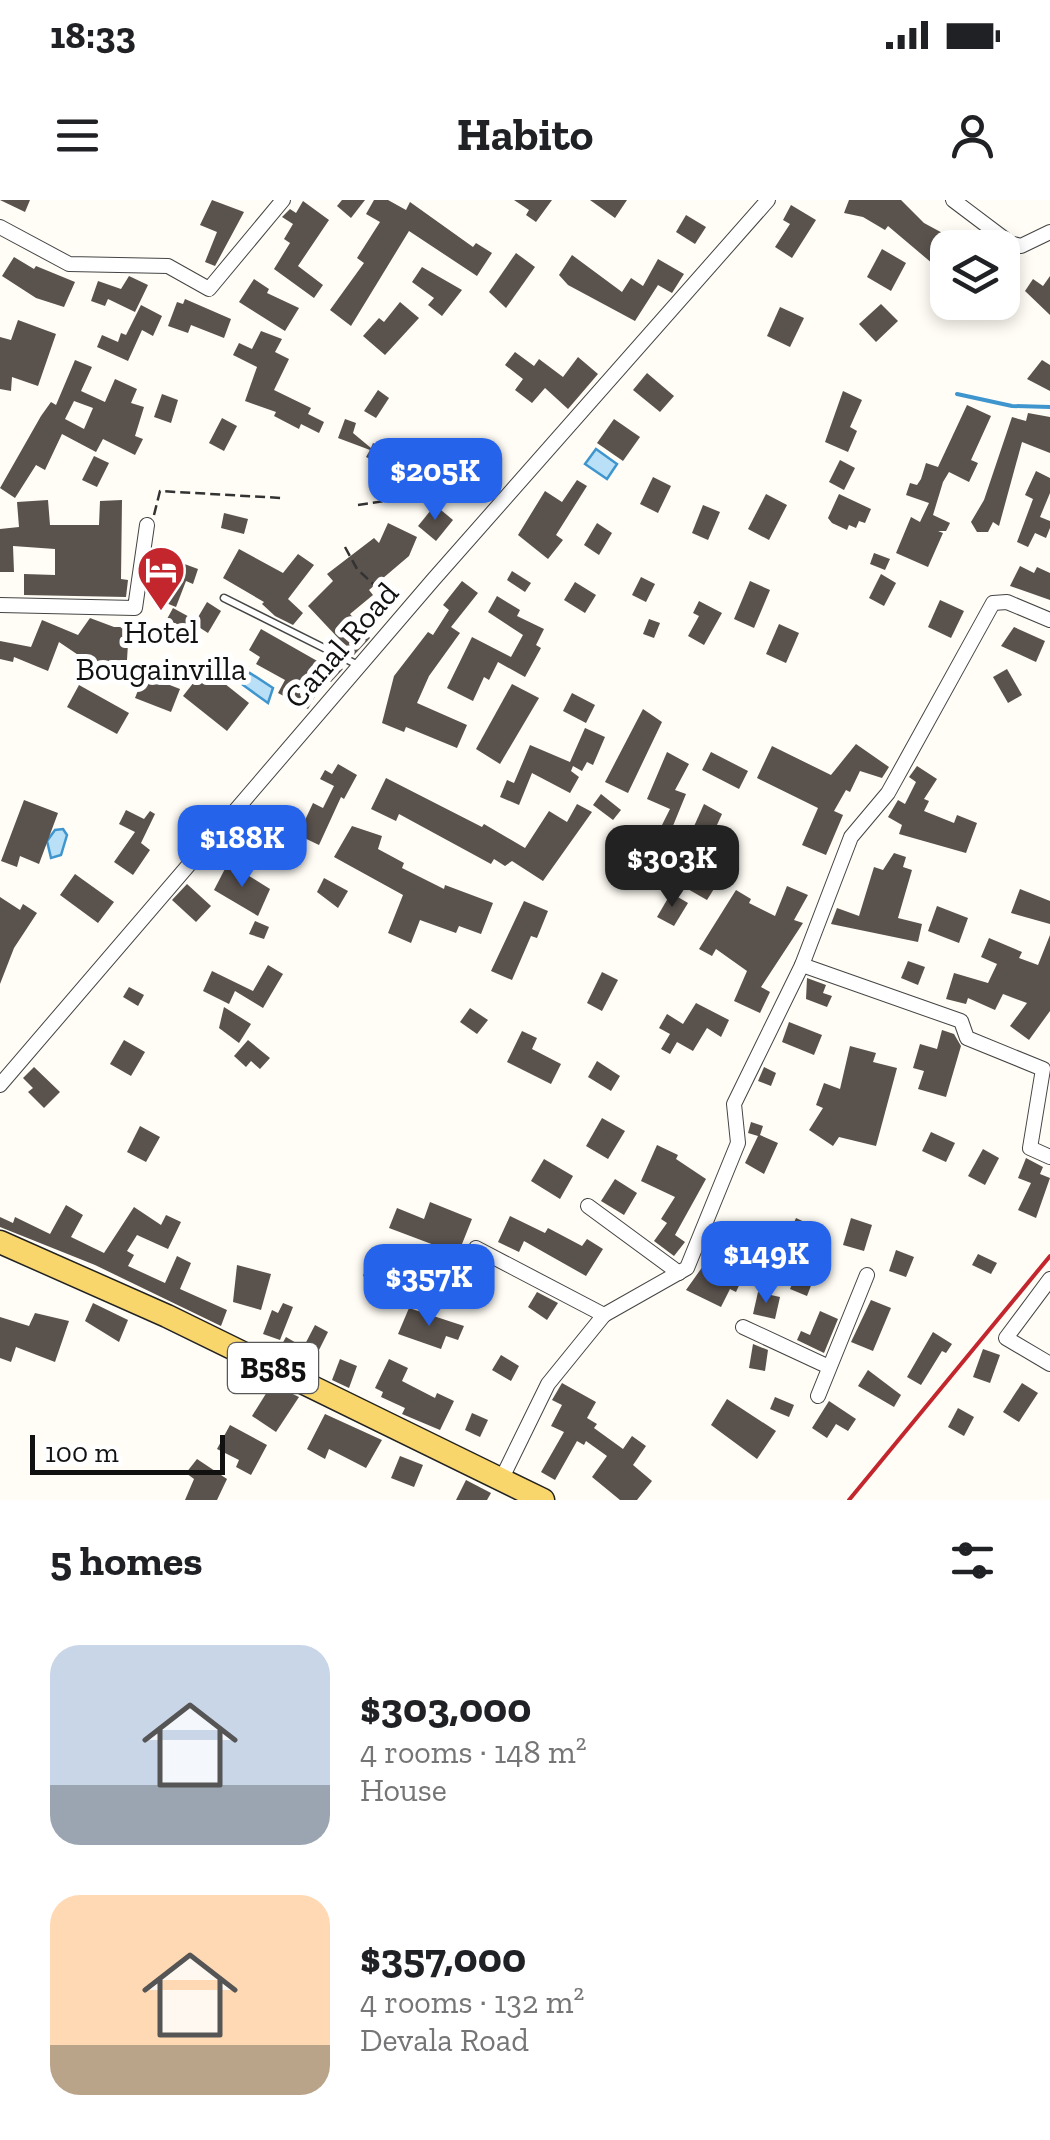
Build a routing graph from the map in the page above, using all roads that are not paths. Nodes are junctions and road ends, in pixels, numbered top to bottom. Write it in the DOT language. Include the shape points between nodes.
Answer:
graph roads {
  1 [pos="283,200"];
  2 [pos="768,200"];
  3 [pos="953,200"];
  4 [pos="0,227"];
  5 [pos="1050,232"];
  6 [pos="147,525"];
  7 [pos="224,598"];
  8 [pos="0,604"];
  9 [pos="1050,620"];
  10 [pos="359,665"];
  11 [pos="802,965"];
  12 [pos="0,1085"];
  13 [pos="1050,1156"];
  14 [pos="588,1206"];
  15 [pos="0,1242"];
  16 [pos="476,1248"];
  17 [pos="679,1273"];
  18 [pos="867,1275"];
  19 [pos="1050,1279"];
  20 [pos="604,1315"];
  21 [pos="743,1327"];
  22 [pos="1050,1364"];
  23 [pos="829,1366"];
  24 [pos="818,1396"];
  25 [pos="511,1488"];
  26 [pos="544,1500"];
  1 -- 4 [label="street" via="209,288 168,266 69,264"];
  2 -- 10 [label="street, Canal Road"];
  3 -- 5 [label="street" via="1021,246"];
  6 -- 8 [label="street" via="136,608"];
  7 -- 10 [label="lane"];
  9 -- 11 [label="street" via="1007,602 993,604 888,793 851,836"];
  10 -- 12 [label="street, Canal Road"];
  11 -- 13 [label="street" via="961,1021 967,1038 1042,1069 1030,1148"];
  11 -- 17 [label="street" via="734,1104 738,1144 687,1268"];
  14 -- 17 [label="street"];
  15 -- 25 [label="main road, B585"];
  16 -- 20 [label="street"];
  17 -- 20 [label="street"];
  18 -- 23 [label="street"];
  19 -- 22 [label="street" via="1006,1338"];
  20 -- 25 [label="street" via="548,1384"];
  21 -- 23 [label="street"];
  23 -- 24 [label="street"];
  25 -- 26 [label="main road, B585"];
}
